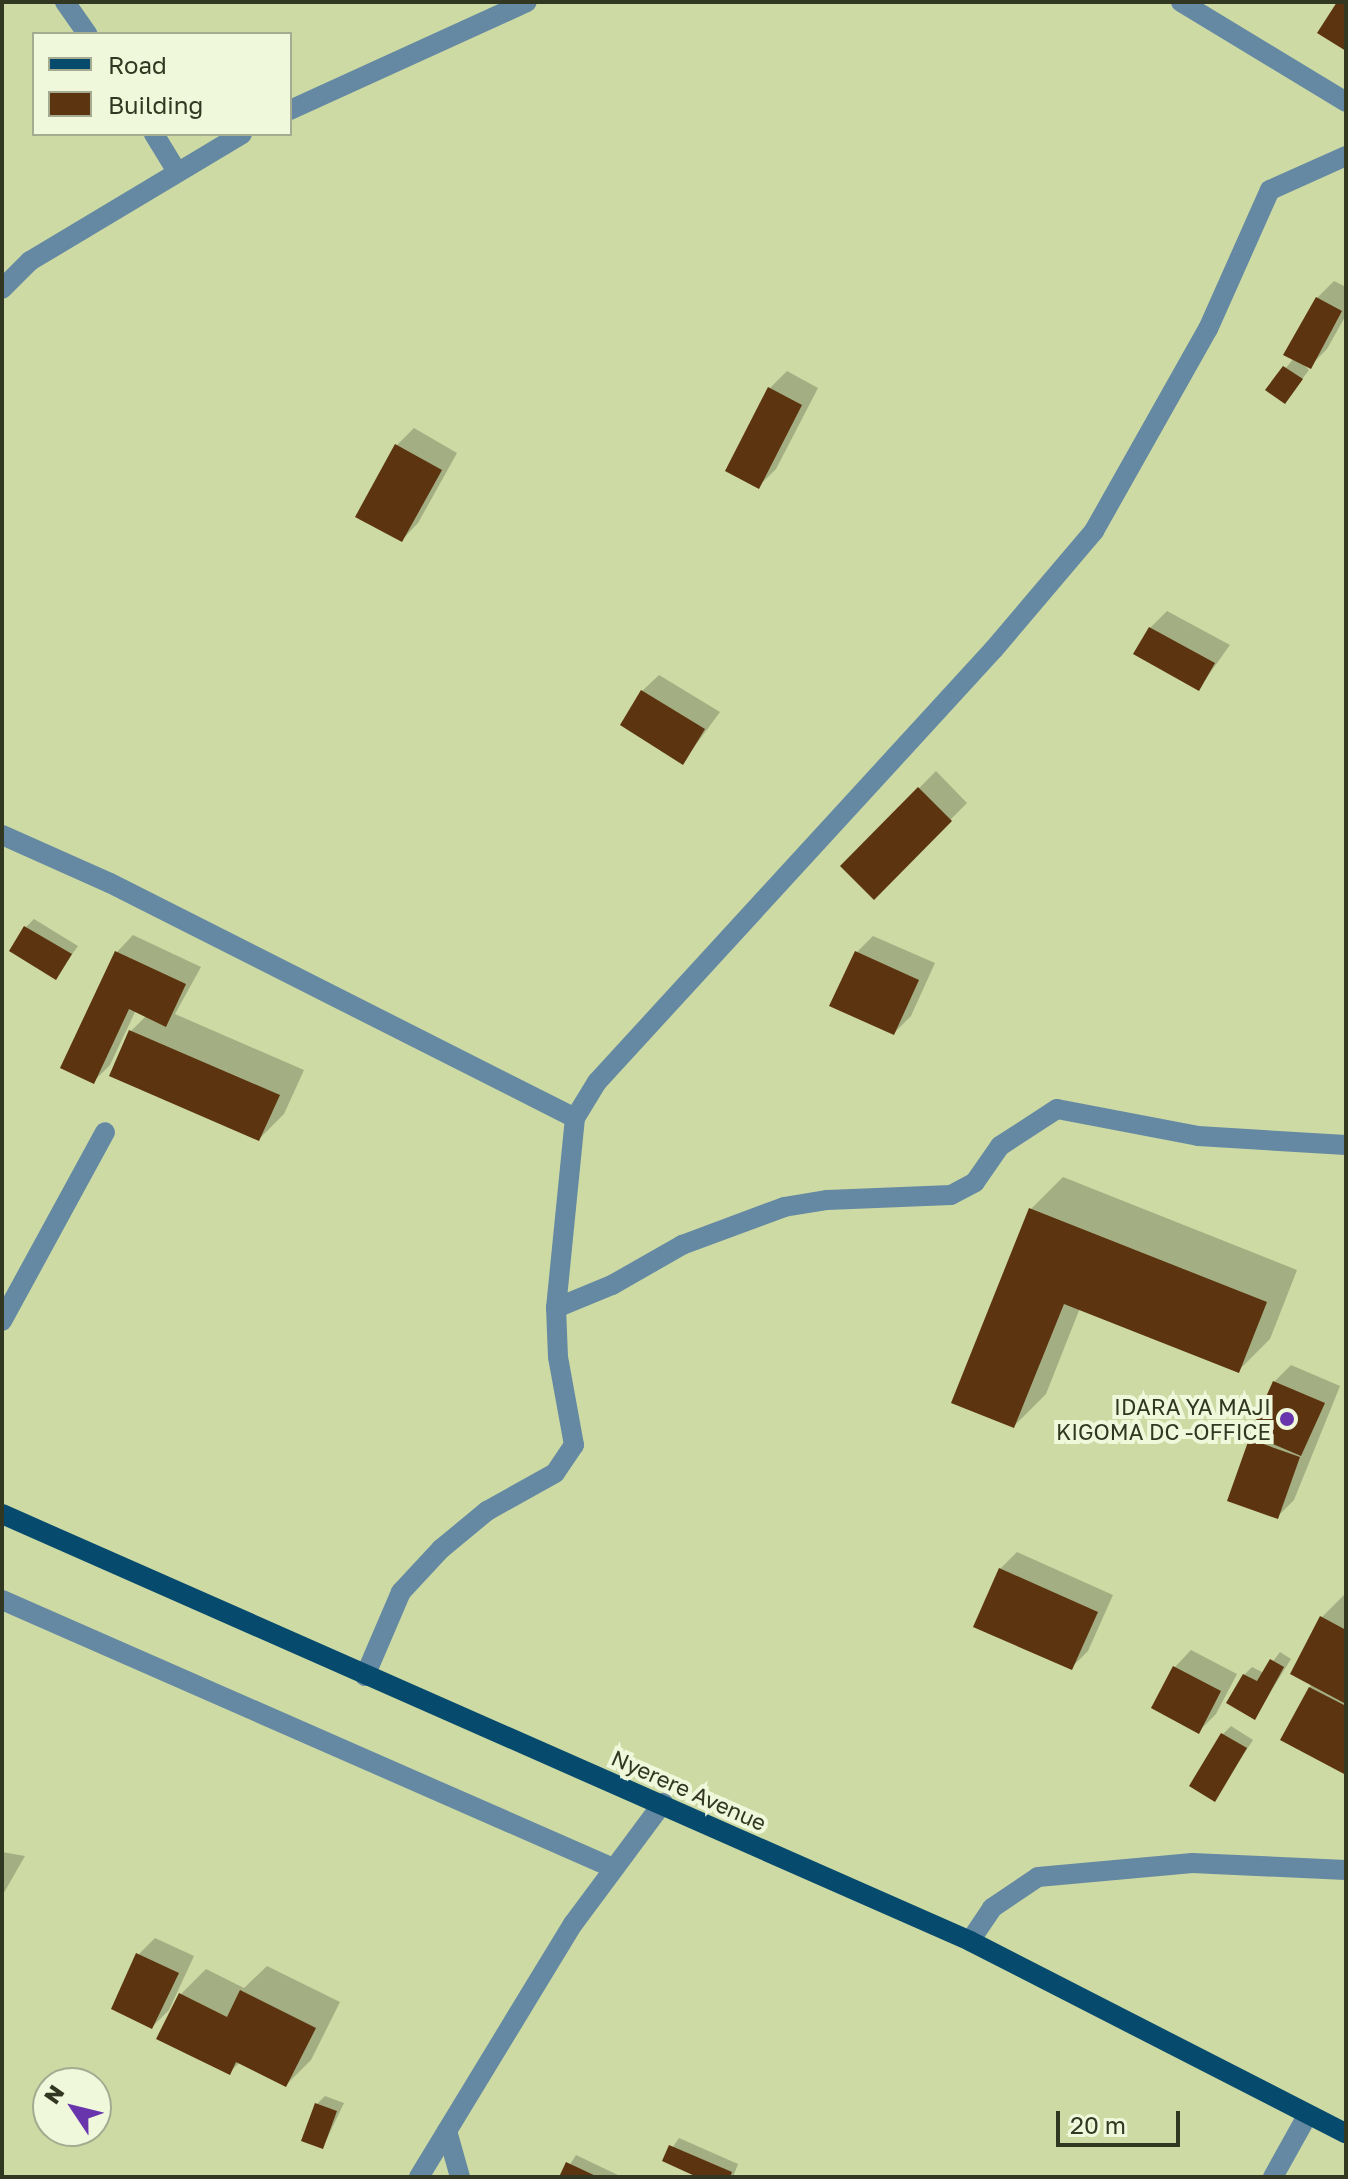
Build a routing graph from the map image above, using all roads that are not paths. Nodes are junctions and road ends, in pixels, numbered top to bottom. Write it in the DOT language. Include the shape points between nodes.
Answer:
graph roads {
  1 [pos="65,2"];
  2 [pos="527,2"];
  3 [pos="1181,2"];
  4 [pos="86,32"];
  5 [pos="1346,102"];
  6 [pos="292,109"];
  7 [pos="155,136"];
  8 [pos="238,136"];
  9 [pos="1346,156"];
  10 [pos="176,170"];
  11 [pos="2,289"];
  12 [pos="2,835"];
  13 [pos="575,1118"];
  14 [pos="105,1132"];
  15 [pos="1346,1145"];
  16 [pos="556,1308"];
  17 [pos="2,1321"];
  18 [pos="2,1514"];
  19 [pos="2,1600"];
  20 [pos="365,1676"];
  21 [pos="663,1803"];
  22 [pos="613,1868"];
  23 [pos="1346,1870"];
  24 [pos="970,1941"];
  25 [pos="1307,2116"];
  26 [pos="447,2131"];
  27 [pos="1346,2133"];
  28 [pos="419,2177"];
  29 [pos="460,2177"];
  30 [pos="1273,2177"];
  1 -- 4 [label="street"];
  2 -- 6 [label="street"];
  3 -- 5 [label="street"];
  7 -- 10 [label="street"];
  8 -- 10 [label="street"];
  9 -- 13 [label="street" via="1270,190 1208,329 1094,531 994,649 644,1026"];
  10 -- 11 [label="street" via="30,261"];
  12 -- 13 [label="street" via="110,883"];
  13 -- 16 [label="street"];
  14 -- 17 [label="street"];
  15 -- 16 [label="street" via="1198,1136 1057,1109 1000,1146 975,1182 951,1195 784,1207 682,1245 612,1285"];
  16 -- 20 [label="street" via="558,1357 575,1429 569,1460 487,1511 441,1549 401,1592"];
  18 -- 20 [label="main road, Nyerere Avenue"];
  19 -- 22 [label="street"];
  20 -- 21 [label="main road, Nyerere Avenue"];
  21 -- 22 [label="street"];
  21 -- 24 [label="main road, Nyerere Avenue"];
  22 -- 26 [label="street"];
  23 -- 24 [label="street" via="1192,1863 1038,1877 992,1908"];
  24 -- 25 [label="main road, Nyerere Avenue"];
  25 -- 27 [label="main road, Nyerere Avenue"];
  25 -- 30 [label="street"];
  26 -- 28 [label="street"];
  26 -- 29 [label="street"];
}
